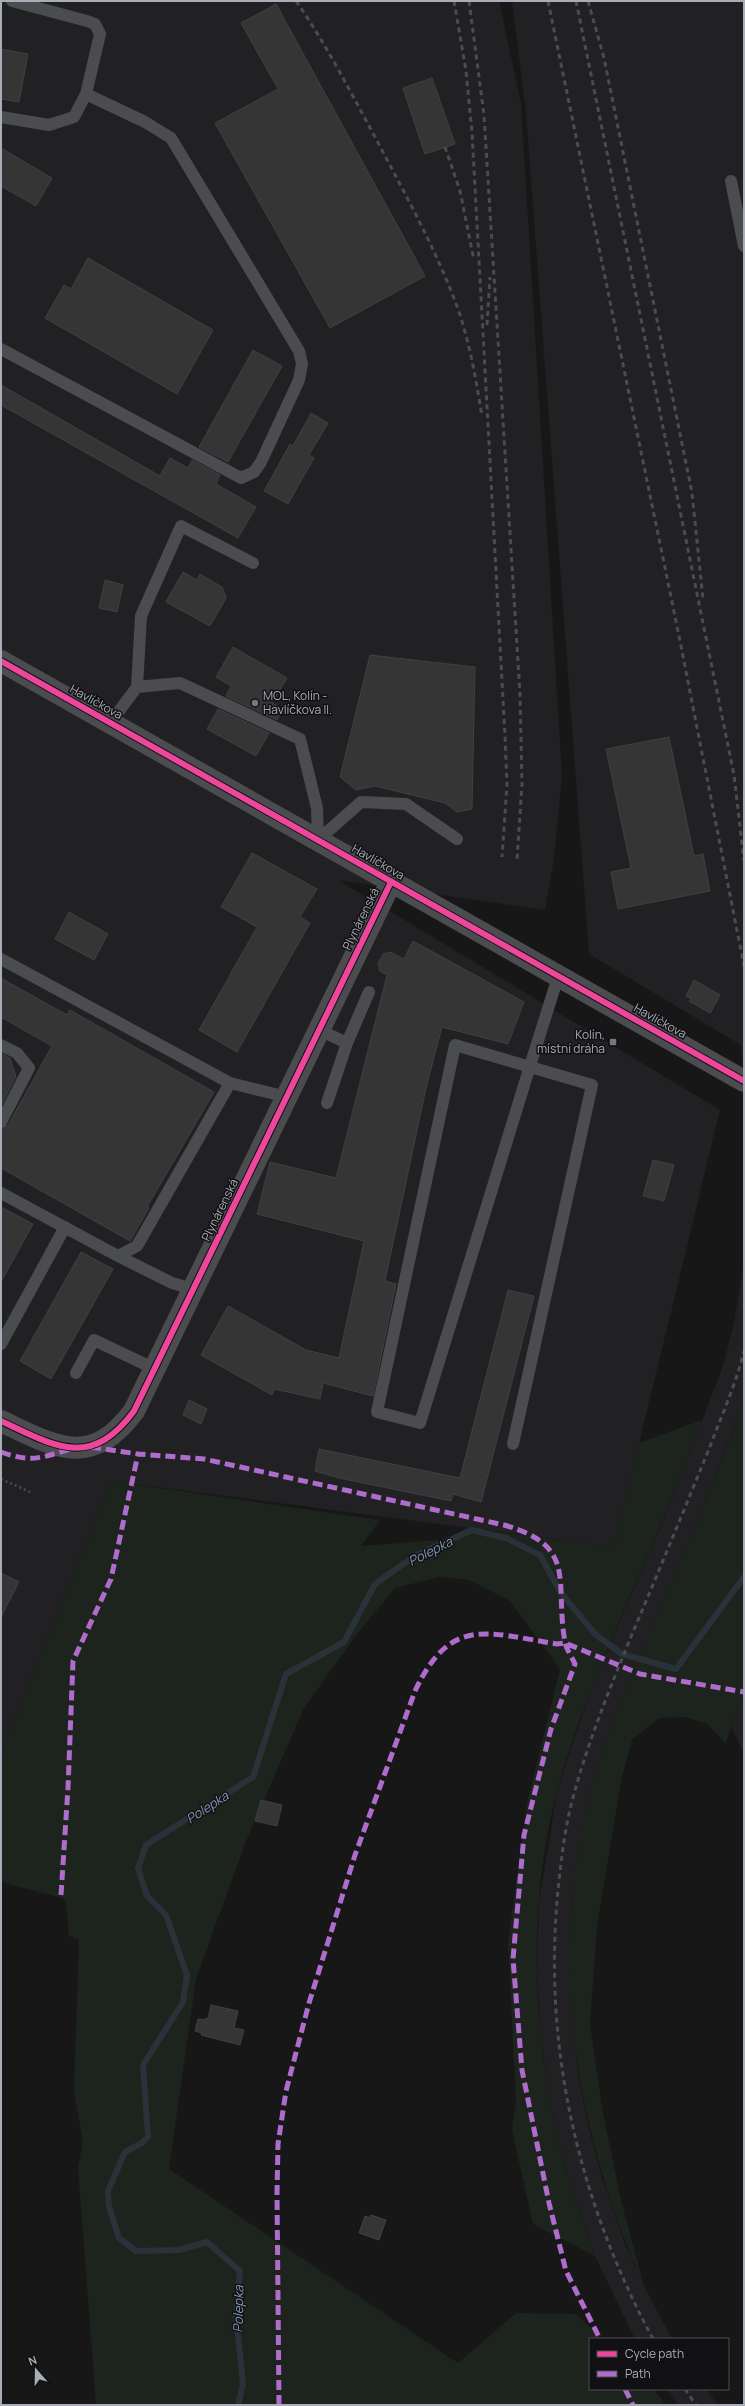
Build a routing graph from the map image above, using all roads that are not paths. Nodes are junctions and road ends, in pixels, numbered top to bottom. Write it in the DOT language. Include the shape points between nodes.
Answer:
graph roads {
  1 [pos="12,1"];
  2 [pos="86,94"];
  3 [pos="1,117"];
  4 [pos="731,181"];
  5 [pos="744,246"];
  6 [pos="1,349"];
  7 [pos="254,563"];
  8 [pos="1,661"];
  9 [pos="136,687"];
  10 [pos="110,723"];
  11 [pos="457,839"];
  12 [pos="318,840"];
  13 [pos="391,882"];
  14 [pos="1,959"];
  15 [pos="558,977"];
  16 [pos="369,992"];
  17 [pos="319,1030"];
  18 [pos="347,1043"];
  19 [pos="1,1045"];
  20 [pos="530,1066"];
  21 [pos="744,1081"];
  22 [pos="230,1083"];
  23 [pos="272,1093"];
  24 [pos="326,1103"];
  25 [pos="1,1122"];
  26 [pos="1,1193"];
  27 [pos="65,1228"];
  28 [pos="118,1256"];
  29 [pos="193,1289"];
  30 [pos="1,1344"];
  31 [pos="155,1369"];
  32 [pos="76,1373"];
  33 [pos="1,1421"];
  34 [pos="513,1444"];
  1 -- 2 [label="lane" via="95,24 100,34"];
  2 -- 3 [label="lane" via="74,117 50,125"];
  2 -- 6 [label="lane" via="145,122 171,138 299,351 302,364 299,380 261,462 254,472 241,478"];
  4 -- 5 [label="lane"];
  7 -- 9 [label="lane" via="181,526 141,616"];
  8 -- 10 [label="street, Havlíčkova"];
  9 -- 10 [label="lane"];
  9 -- 12 [label="lane" via="180,683 300,739 317,808"];
  10 -- 12 [label="street, Havlíčkova"];
  11 -- 12 [label="lane" via="406,804 361,802"];
  12 -- 13 [label="street, Havlíčkova"];
  13 -- 15 [label="street, Havlíčkova"];
  13 -- 17 [label="street, Plynárenská"];
  14 -- 22 [label="lane"];
  15 -- 20 [label="lane"];
  15 -- 21 [label="street, Havlíčkova"];
  16 -- 18 [label="lane"];
  17 -- 18 [label="lane"];
  17 -- 23 [label="street, Plynárenská"];
  18 -- 24 [label="lane"];
  19 -- 25 [label="lane" via="17,1053 29,1068"];
  20 -- 20 [label="lane" via="455,1045 377,1412 420,1423"];
  20 -- 34 [label="lane" via="592,1084"];
  22 -- 23 [label="lane"];
  22 -- 28 [label="lane" via="137,1246"];
  23 -- 29 [label="street, Plynárenská"];
  26 -- 27 [label="lane"];
  27 -- 28 [label="lane"];
  27 -- 30 [label="lane"];
  28 -- 29 [label="lane" via="168,1281"];
  29 -- 31 [label="street, Plynárenská"];
  31 -- 32 [label="lane" via="94,1340"];
  31 -- 33 [label="street, Plynárenská" via="134,1411 122,1427 107,1440 92,1447 73,1449 54,1445"];
}
